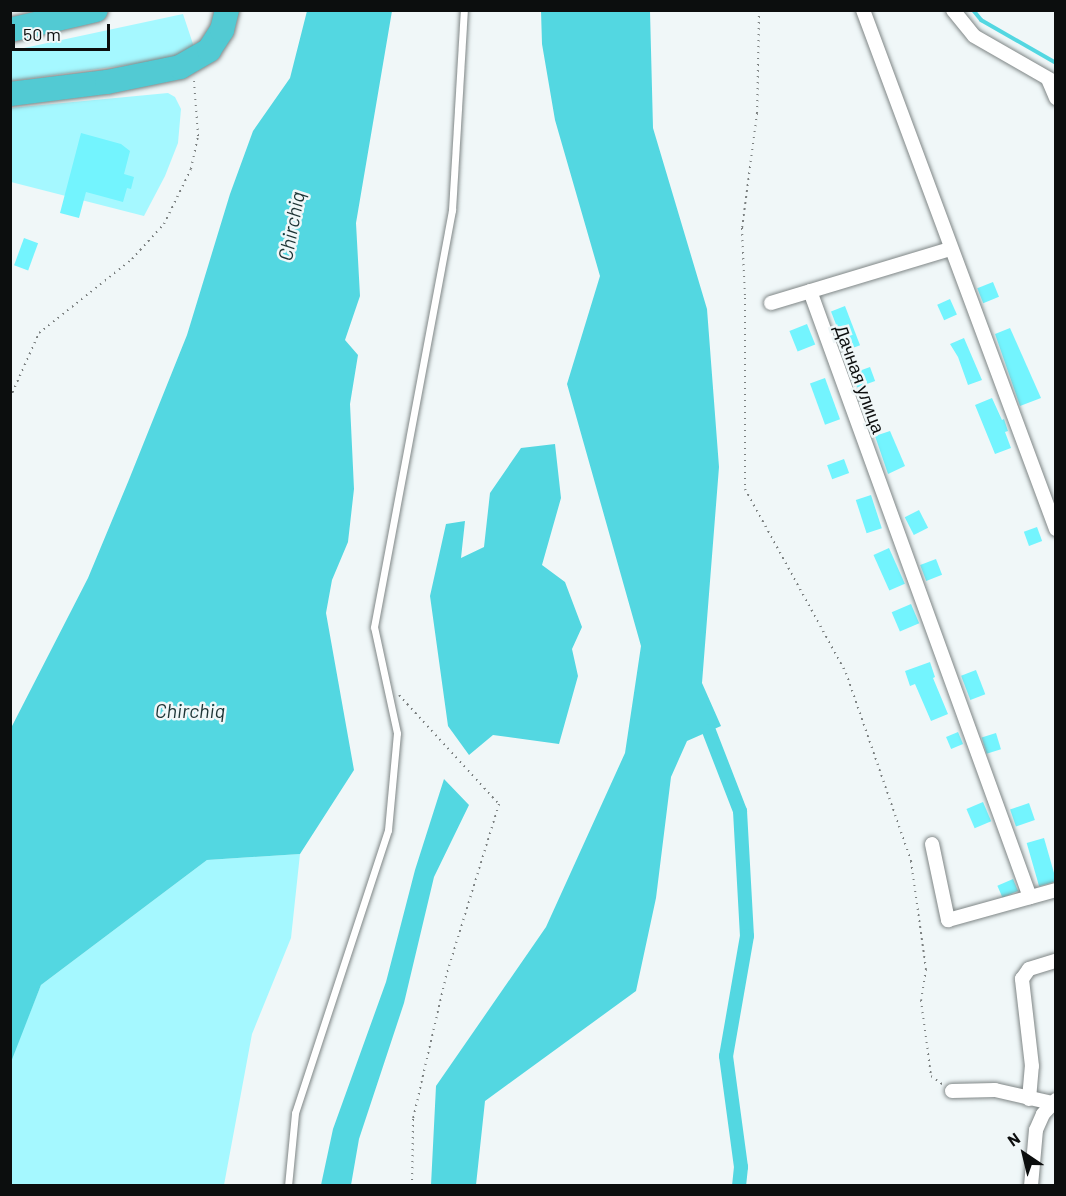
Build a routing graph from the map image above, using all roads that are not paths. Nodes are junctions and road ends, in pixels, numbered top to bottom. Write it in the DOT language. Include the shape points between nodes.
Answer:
graph roads {
  1 [pos="96,10"];
  2 [pos="227,10"];
  3 [pos="464,10"];
  4 [pos="862,10"];
  5 [pos="953,10"];
  6 [pos="10,30"];
  7 [pos="1052,81"];
  8 [pos="10,94"];
  9 [pos="1056,98"];
  10 [pos="950,249"];
  11 [pos="810,291"];
  12 [pos="771,303"];
  13 [pos="1056,529"];
  14 [pos="932,844"];
  15 [pos="1056,890"];
  16 [pos="1030,897"];
  17 [pos="1056,961"];
  18 [pos="952,1091"];
  19 [pos="1029,1098"];
  20 [pos="1054,1101"];
  21 [pos="288,1185"];
  22 [pos="1030,1185"];
  1 -- 6 [label="highway"];
  2 -- 8 [label="highway" via="218,38 189,64 106,82"];
  3 -- 21 [label="lane" via="452,210 375,627 397,733 388,830 294,1113"];
  4 -- 10 [label="street"];
  5 -- 7 [label="street" via="974,36"];
  7 -- 9 [label="street"];
  10 -- 11 [label="street"];
  10 -- 13 [label="street"];
  11 -- 12 [label="street"];
  11 -- 16 [label="street, Дачная улица"];
  14 -- 16 [label="street" via="948,920"];
  15 -- 16 [label="street"];
  17 -- 19 [label="street" via="1029,969 1022,979 1032,1066"];
  18 -- 19 [label="street" via="995,1090"];
  19 -- 20 [label="street"];
  20 -- 22 [label="street" via="1036,1130"];
}
